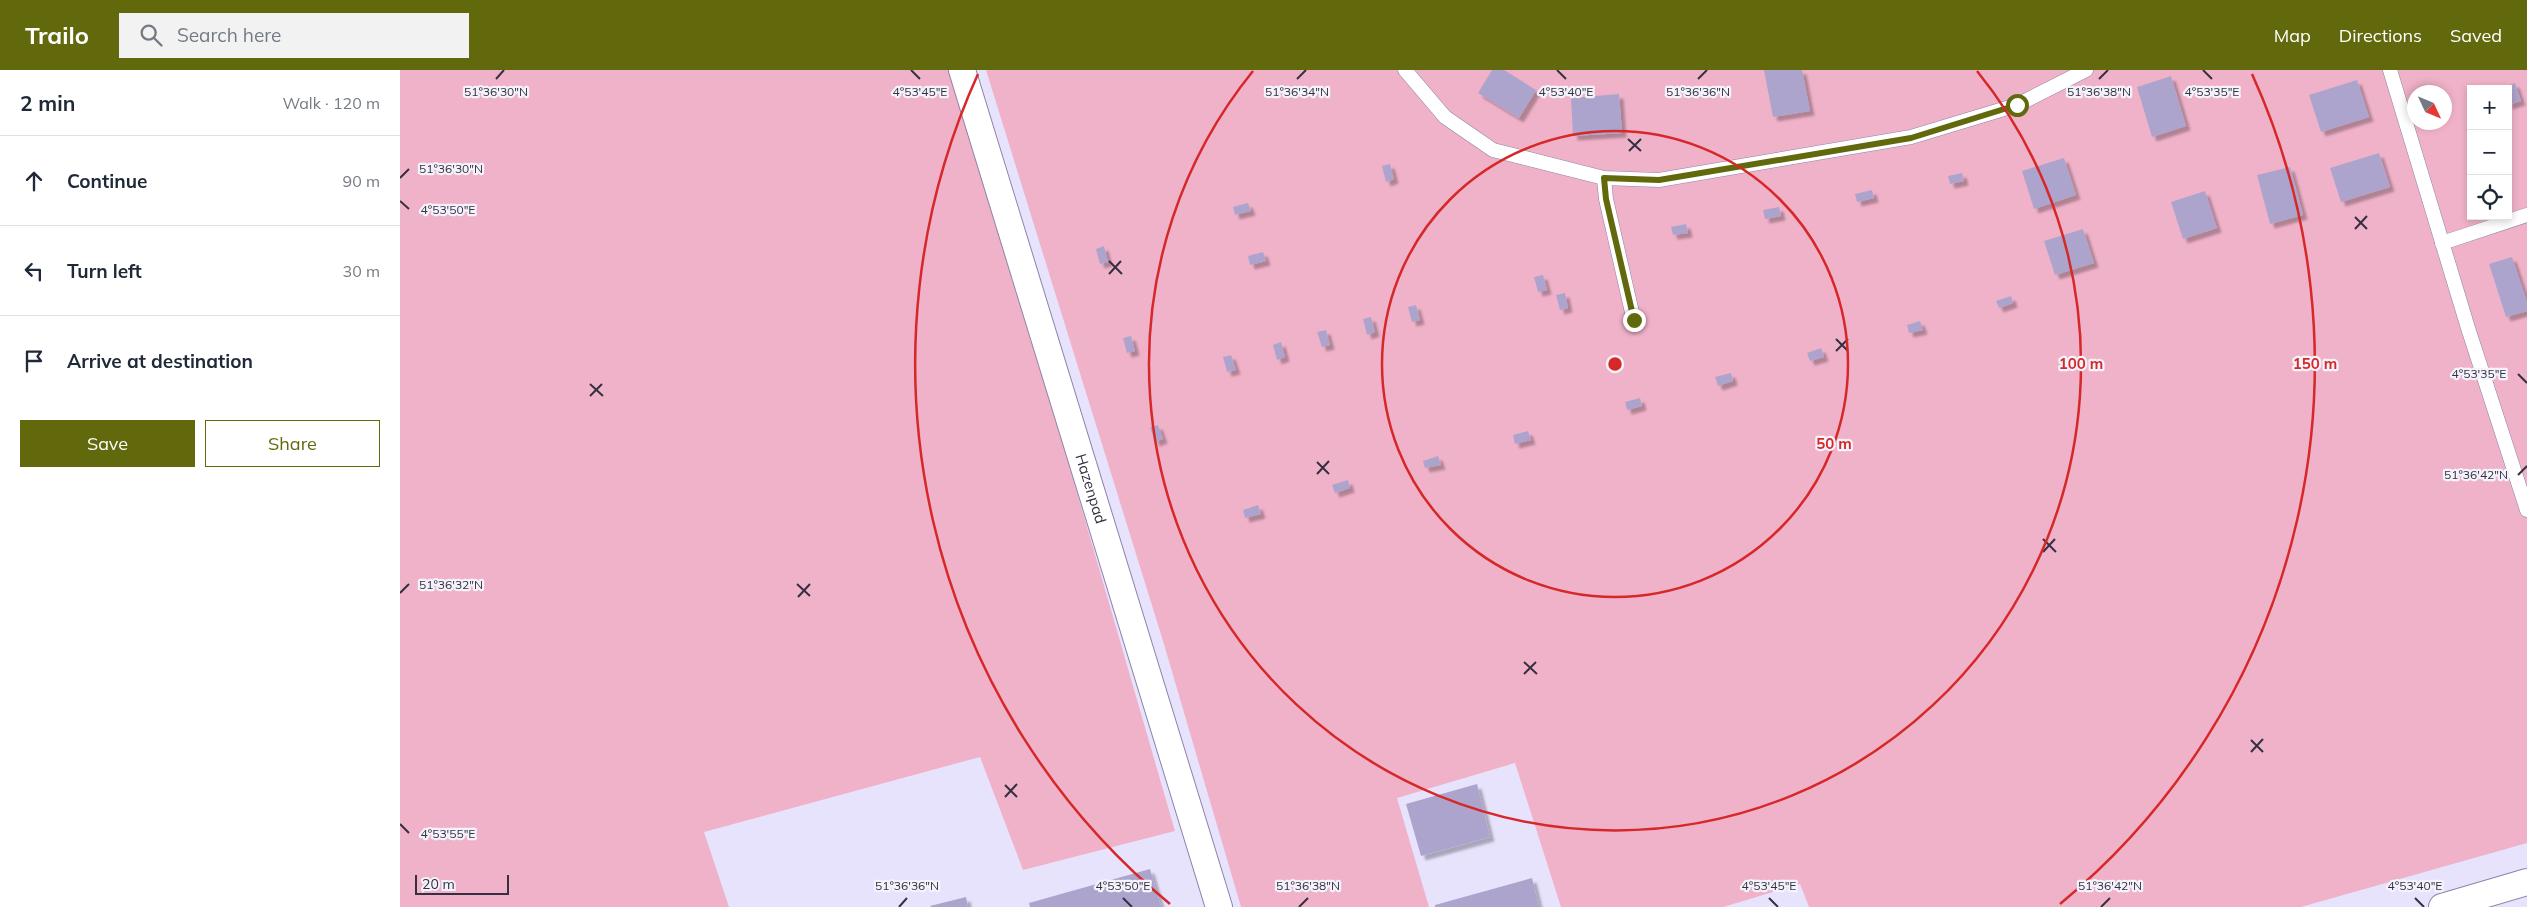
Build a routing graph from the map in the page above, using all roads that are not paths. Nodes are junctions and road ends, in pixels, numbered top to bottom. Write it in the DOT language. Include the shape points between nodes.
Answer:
graph roads {
  1 [pos="962,70"];
  2 [pos="1405,70"];
  3 [pos="2086,70"];
  4 [pos="2390,70"];
  5 [pos="1604,178"];
  6 [pos="2527,215"];
  7 [pos="2442,243"];
  8 [pos="1634,320"];
  9 [pos="2527,510"];
  10 [pos="2527,882"];
  11 [pos="1219,907"];
  12 [pos="2442,907"];
  1 -- 11 [label="street, Hazenpad"];
  2 -- 5 [label="lane" via="1445,117 1493,150"];
  3 -- 5 [label="lane" via="2017,105 1911,138 1659,180"];
  4 -- 7 [label="lane"];
  5 -- 8 [label="lane"];
  6 -- 7 [label="lane"];
  7 -- 9 [label="lane"];
  10 -- 12 [label="street"];
}
